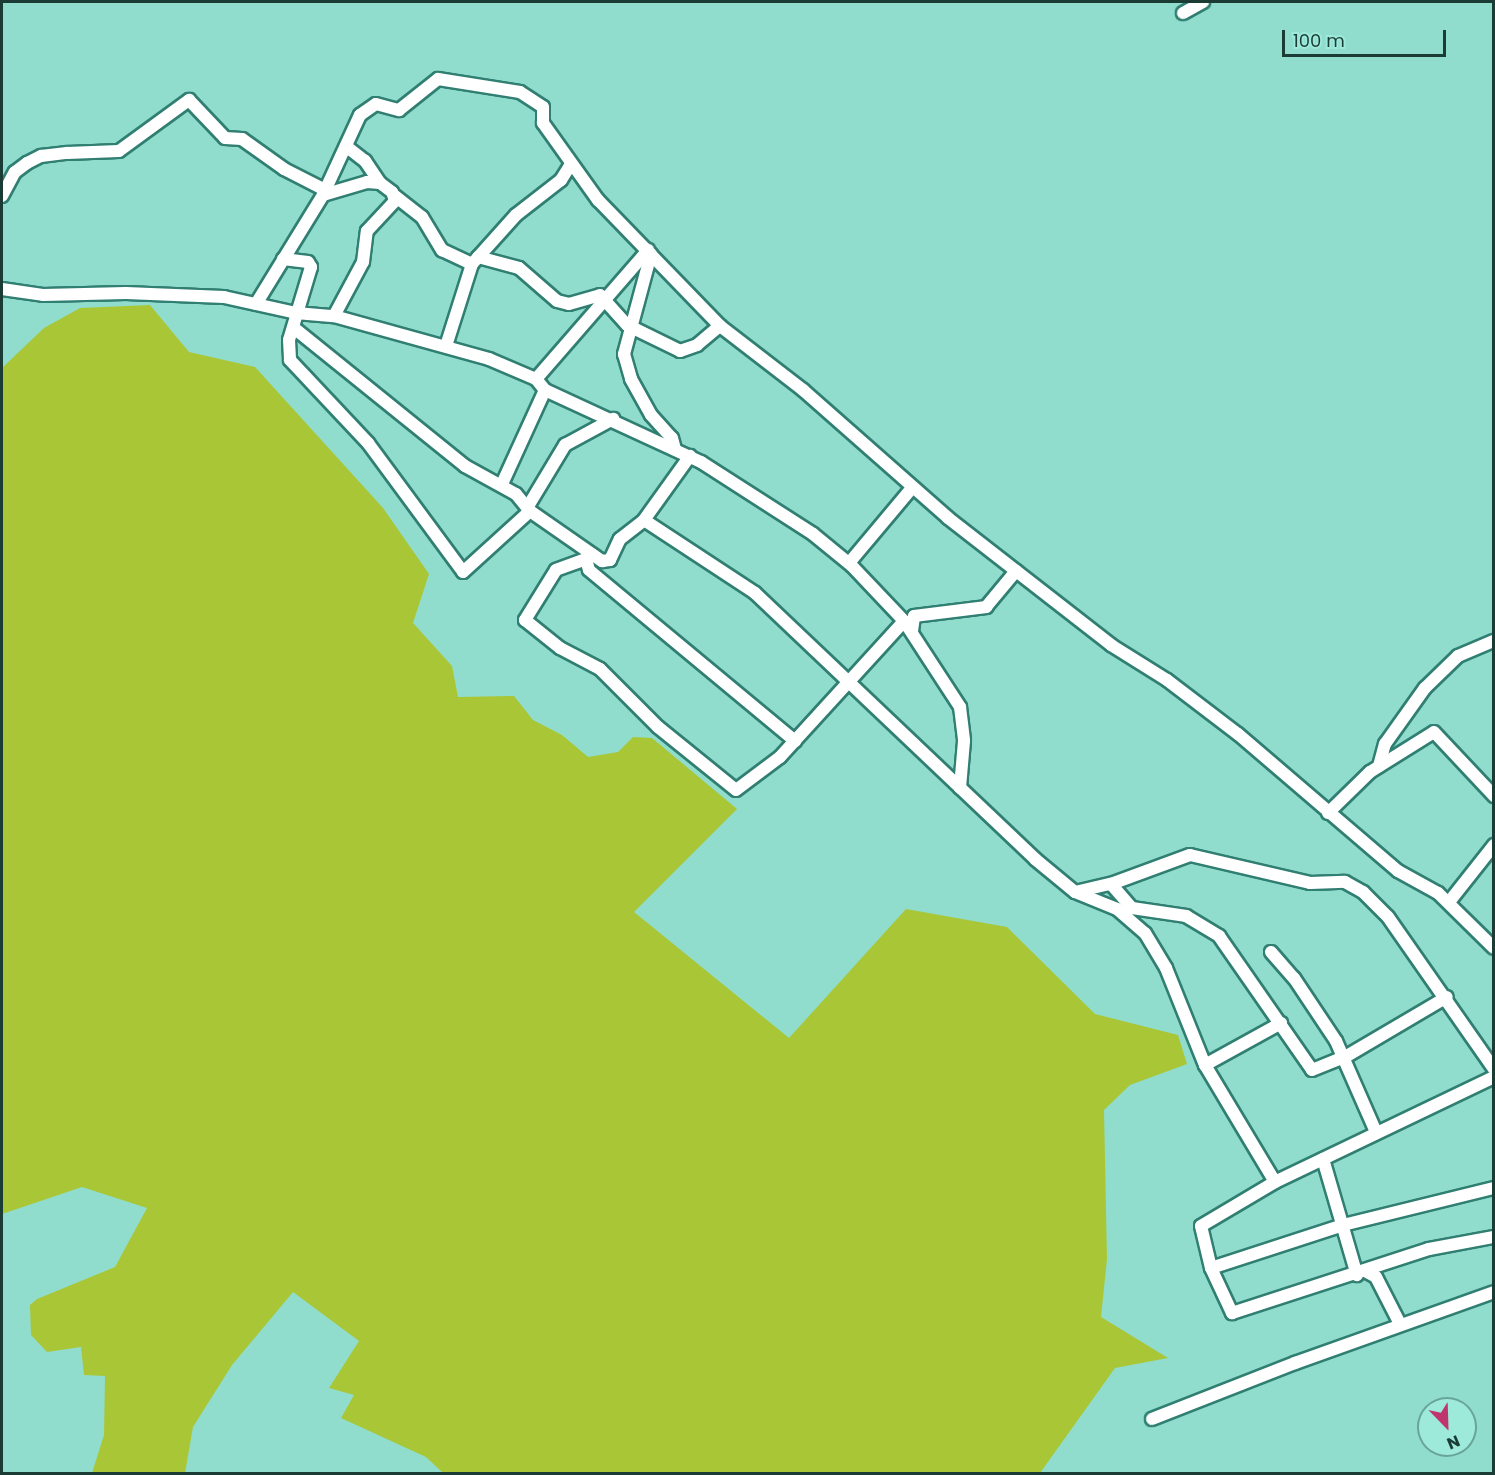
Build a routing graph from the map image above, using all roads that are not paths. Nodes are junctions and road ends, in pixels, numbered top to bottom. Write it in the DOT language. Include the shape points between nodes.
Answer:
graph roads {
  1 [pos="1185,2"];
  2 [pos="1203,2"];
  3 [pos="346,146"];
  4 [pos="571,164"];
  5 [pos="380,183"];
  6 [pos="324,193"];
  7 [pos="2,196"];
  8 [pos="394,196"];
  9 [pos="649,252"];
  10 [pos="283,259"];
  11 [pos="475,260"];
  12 [pos="2,289"];
  13 [pos="605,298"];
  14 [pos="256,304"];
  15 [pos="296,313"];
  16 [pos="334,316"];
  17 [pos="720,326"];
  18 [pos="632,327"];
  19 [pos="294,328"];
  20 [pos="446,346"];
  21 [pos="536,379"];
  22 [pos="545,390"];
  23 [pos="613,419"];
  24 [pos="675,448"];
  25 [pos="690,456"];
  26 [pos="502,484"];
  27 [pos="912,488"];
  28 [pos="529,510"];
  29 [pos="644,520"];
  30 [pos="590,557"];
  31 [pos="849,563"];
  32 [pos="1016,571"];
  33 [pos="908,626"];
  34 [pos="1494,641"];
  35 [pos="849,683"];
  36 [pos="1391,734"];
  37 [pos="795,741"];
  38 [pos="1415,742"];
  39 [pos="1379,766"];
  40 [pos="960,789"];
  41 [pos="1494,796"];
  42 [pos="1328,813"];
  43 [pos="1494,845"];
  44 [pos="1111,884"];
  45 [pos="1075,892"];
  46 [pos="1449,902"];
  47 [pos="1494,948"];
  48 [pos="1270,952"];
  49 [pos="1447,997"];
  50 [pos="1281,1023"];
  51 [pos="1345,1057"];
  52 [pos="1204,1065"];
  53 [pos="1494,1069"];
  54 [pos="1494,1077"];
  55 [pos="1376,1132"];
  56 [pos="1323,1159"];
  57 [pos="1275,1182"];
  58 [pos="1494,1188"];
  59 [pos="1343,1225"];
  60 [pos="1494,1237"];
  61 [pos="1212,1268"];
  62 [pos="1362,1274"];
  63 [pos="1494,1292"];
  64 [pos="1400,1324"];
  65 [pos="1152,1419"];
  1 -- 2 [label="street" via="1183,13"];
  3 -- 4 [label="street" via="357,119 374,105 399,110 438,79 520,92 543,107 543,123"];
  3 -- 5 [label="street" via="365,161"];
  3 -- 6 [label="street"];
  4 -- 9 [label="street" via="598,200"];
  4 -- 11 [label="street" via="561,180 524,207"];
  5 -- 6 [label="street" via="367,182"];
  5 -- 8 [label="street"];
  6 -- 7 [label="street" via="242,139 225,138 189,100 120,151 41,156 15,172"];
  6 -- 10 [label="street"];
  8 -- 11 [label="street" via="422,217 442,250"];
  8 -- 16 [label="street" via="367,231 363,262"];
  9 -- 13 [label="street"];
  9 -- 17 [label="street"];
  9 -- 18 [label="street"];
  10 -- 14 [label="street"];
  10 -- 15 [label="street" via="310,264"];
  11 -- 13 [label="street" via="519,268 557,301 569,304 594,296"];
  11 -- 20 [label="street"];
  12 -- 14 [label="street" via="42,295 174,293"];
  13 -- 18 [label="street"];
  13 -- 21 [label="street"];
  14 -- 15 [label="street"];
  15 -- 16 [label="street"];
  15 -- 19 [label="street"];
  16 -- 20 [label="street"];
  17 -- 18 [label="street" via="697,345 680,351"];
  17 -- 27 [label="street" via="803,390"];
  18 -- 24 [label="street" via="624,354 631,379"];
  19 -- 26 [label="street" via="465,466"];
  19 -- 28 [label="street" via="289,340 290,360 368,443 463,572"];
  20 -- 21 [label="street"];
  21 -- 22 [label="street"];
  22 -- 23 [label="street"];
  22 -- 26 [label="street"];
  23 -- 24 [label="street"];
  23 -- 28 [label="street" via="565,445"];
  24 -- 25 [label="street"];
  25 -- 29 [label="street"];
  25 -- 31 [label="street" via="760,498"];
  26 -- 28 [label="street"];
  27 -- 31 [label="street"];
  27 -- 32 [label="street"];
  28 -- 30 [label="street"];
  29 -- 30 [label="street" via="620,539 610,560"];
  29 -- 35 [label="street" via="755,593"];
  30 -- 37 [label="street" via="589,570"];
  30 -- 37 [label="street" via="556,570 525,620 560,648 600,669 658,727 736,790"];
  31 -- 33 [label="street"];
  32 -- 33 [label="street" via="986,607 914,616"];
  32 -- 42 [label="street" via="1110,645 1167,680 1238,734"];
  33 -- 35 [label="street"];
  33 -- 40 [label="street" via="960,707 964,741"];
  34 -- 36 [label="street" via="1458,656 1448,665 1425,688"];
  35 -- 37 [label="street"];
  35 -- 40 [label="street"];
  36 -- 38 [label="street" via="1398,742"];
  36 -- 39 [label="street"];
  38 -- 39 [label="street"];
  38 -- 41 [label="street" via="1438,733"];
  39 -- 42 [label="street"];
  40 -- 45 [label="street"];
  42 -- 46 [label="street" via="1398,871"];
  43 -- 46 [label="street"];
  44 -- 45 [label="street"];
  44 -- 49 [label="street" via="1190,855 1310,883 1345,882 1363,892 1388,917"];
  44 -- 50 [label="street" via="1132,908 1186,916 1219,936"];
  45 -- 52 [label="street" via="1117,909 1146,933 1166,968"];
  46 -- 47 [label="street"];
  48 -- 51 [label="street" via="1303,991"];
  49 -- 51 [label="street"];
  49 -- 53 [label="street"];
  50 -- 51 [label="street" via="1312,1070"];
  50 -- 52 [label="street"];
  51 -- 55 [label="street"];
  52 -- 57 [label="street"];
  54 -- 55 [label="street"];
  55 -- 56 [label="street"];
  56 -- 57 [label="street"];
  56 -- 59 [label="street"];
  57 -- 61 [label="street" via="1201,1226"];
  58 -- 59 [label="street"];
  59 -- 61 [label="street"];
  59 -- 62 [label="street"];
  60 -- 62 [label="street" via="1430,1249"];
  61 -- 62 [label="street" via="1232,1313"];
  62 -- 64 [label="street" via="1376,1276"];
  63 -- 64 [label="street"];
  64 -- 65 [label="street"];
}
